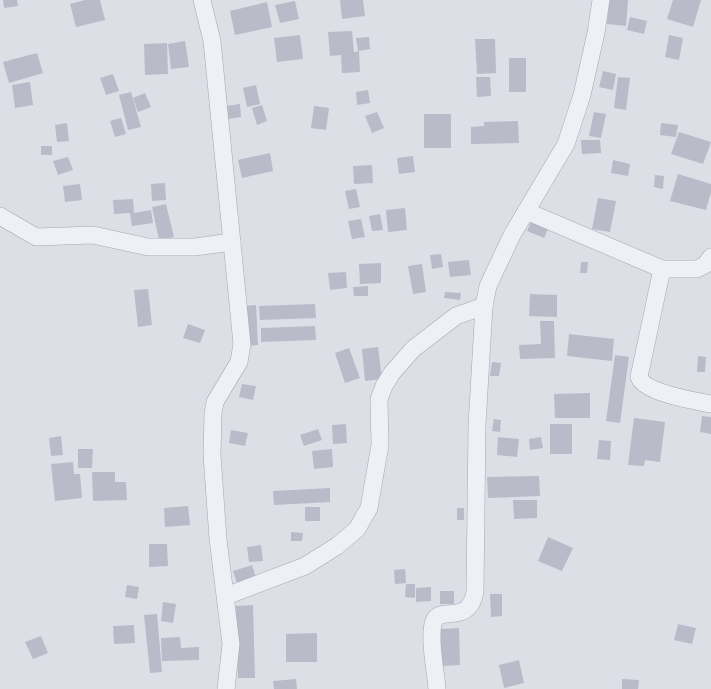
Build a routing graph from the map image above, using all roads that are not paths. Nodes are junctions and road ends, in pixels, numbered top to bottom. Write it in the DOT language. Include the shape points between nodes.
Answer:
graph roads {
  1 [pos="202,0"];
  2 [pos="601,0"];
  3 [pos="526,211"];
  4 [pos="0,216"];
  5 [pos="232,242"];
  6 [pos="711,257"];
  7 [pos="662,269"];
  8 [pos="484,306"];
  9 [pos="711,404"];
  10 [pos="226,596"];
  11 [pos="226,689"];
  12 [pos="437,689"];
  1 -- 5 [label="street" via="212,41"];
  2 -- 3 [label="street" via="582,95 566,144"];
  3 -- 7 [label="street"];
  3 -- 8 [label="street" via="512,234 488,286"];
  4 -- 5 [label="street" via="36,237 93,235 148,247 195,247"];
  5 -- 10 [label="street" via="242,344 239,362 215,402 213,434 218,539"];
  6 -- 7 [label="street" via="705,265 697,269"];
  7 -- 9 [label="street" via="639,377 646,386"];
  8 -- 10 [label="street" via="456,316 413,349 384,386 380,399 380,445 369,508 357,529 337,546 305,566"];
  8 -- 12 [label="street" via="477,425 475,592 470,608 440,616 434,622 432,634"];
  10 -- 11 [label="street" via="231,644"];
}
